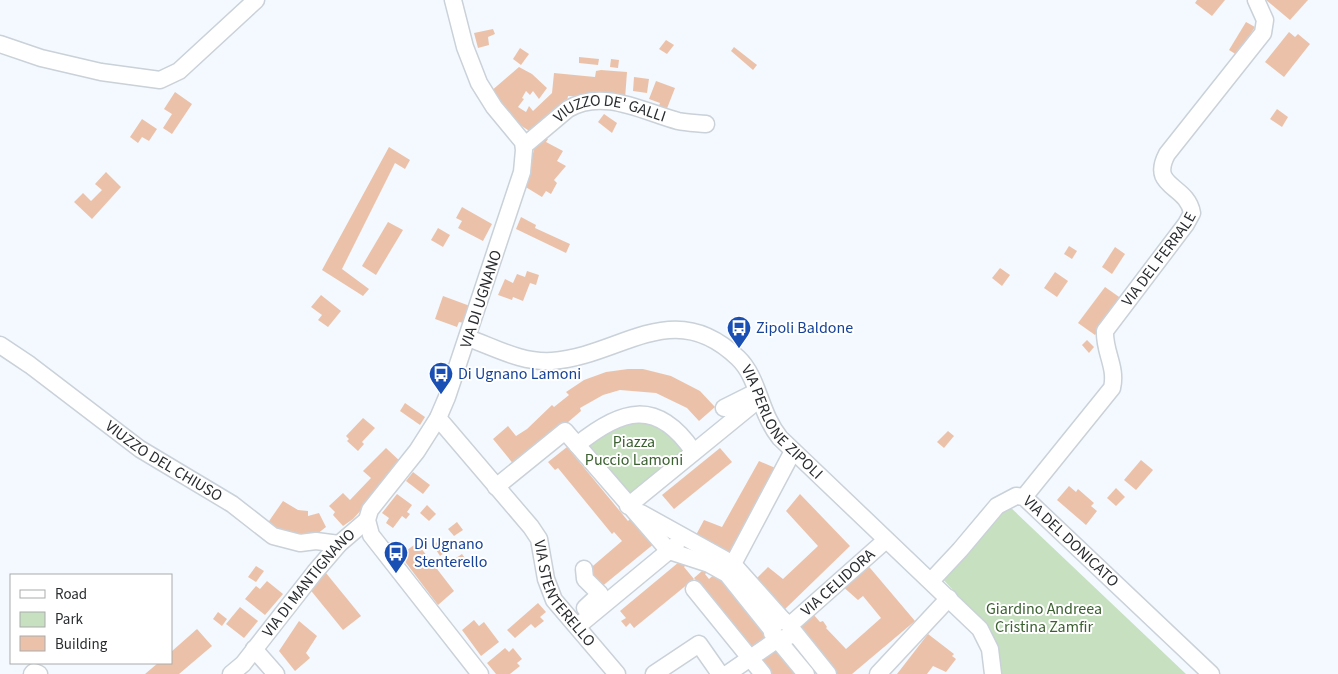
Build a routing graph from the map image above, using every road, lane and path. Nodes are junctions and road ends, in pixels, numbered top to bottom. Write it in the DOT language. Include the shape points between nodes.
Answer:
graph roads {
  1 [pos="256,0"];
  2 [pos="453,0"];
  3 [pos="1256,0"];
  4 [pos="0,44"];
  5 [pos="706,124"];
  6 [pos="524,146"];
  7 [pos="468,338"];
  8 [pos="0,346"];
  9 [pos="757,396"];
  10 [pos="724,408"];
  11 [pos="438,418"];
  12 [pos="577,445"];
  13 [pos="693,451"];
  14 [pos="793,451"];
  15 [pos="496,487"];
  16 [pos="1024,497"];
  17 [pos="628,506"];
  18 [pos="367,520"];
  19 [pos="685,538"];
  20 [pos="886,540"];
  21 [pos="339,544"];
  22 [pos="669,551"];
  23 [pos="733,564"];
  24 [pos="584,569"];
  25 [pos="931,581"];
  26 [pos="694,589"];
  27 [pos="949,598"];
  28 [pos="575,623"];
  29 [pos="782,630"];
  30 [pos="254,650"];
  31 [pos="750,658"];
  32 [pos="32,674"];
  33 [pos="39,674"];
  34 [pos="230,674"];
  35 [pos="276,674"];
  36 [pos="480,674"];
  37 [pos="617,674"];
  38 [pos="654,674"];
  39 [pos="720,674"];
  40 [pos="726,674"];
  41 [pos="763,674"];
  42 [pos="806,674"];
  43 [pos="828,674"];
  44 [pos="878,674"];
  45 [pos="994,674"];
  46 [pos="1210,674"];
  1 -- 4 [label="street" via="179,71 160,80 101,72"];
  2 -- 6 [label="street" via="465,47 479,82"];
  3 -- 16 [label="street, VIA DEL FERRALE" via="1265,20 1263,33 1162,164 1161,173 1186,197 1192,213 1105,331 1104,344 1112,360 1112,388"];
  5 -- 6 [label="street, VIUZZO DE' GALLI" via="679,121 630,105 592,102 568,109"];
  6 -- 7 [label="street, VIA DI UGNANO" via="522,172"];
  7 -- 9 [label="street, VIA PERLONE ZIPOLI" via="524,359 551,361 652,332 681,329 703,335 726,347 747,369"];
  7 -- 11 [label="street, VIA DI UGNANO"];
  8 -- 21 [label="street, VIUZZO DEL CHIUSO" via="140,449 232,504 273,536 300,544 316,541"];
  9 -- 10 [label="street"];
  9 -- 13 [label="street"];
  9 -- 14 [label="street, VIA PERLONE ZIPOLI" via="772,428"];
  11 -- 15 [label="street, VIA STENTERELLO"];
  11 -- 18 [label="street, VIA DI UGNANO" via="417,451 372,508"];
  12 -- 13 [label="street" via="613,419 629,414 650,416 668,425"];
  12 -- 15 [label="street" via="565,431"];
  12 -- 17 [label="street"];
  13 -- 17 [label="street"];
  14 -- 20 [label="street, VIA PERLONE ZIPOLI"];
  14 -- 23 [label="street"];
  15 -- 28 [label="street, VIA STENTERELLO" via="539,540 554,600"];
  16 -- 25 [label="street, VIA DEL DONICATO" via="1016,496 997,506"];
  16 -- 46 [label="street, VIA DEL DONICATO"];
  17 -- 19 [label="street"];
  17 -- 22 [label="street"];
  18 -- 21 [label="street, VIA DI MANTIGNANO"];
  18 -- 36 [label="street" via="372,537"];
  19 -- 22 [label="street"];
  19 -- 23 [label="street"];
  20 -- 25 [label="street, VIA PERLONE ZIPOLI"];
  20 -- 29 [label="street, VIA CELIDORA"];
  21 -- 30 [label="street, VIA DI MANTIGNANO"];
  22 -- 28 [label="street"];
  22 -- 29 [label="street" via="709,564 727,574"];
  23 -- 29 [label="street"];
  24 -- 28 [label="street" via="586,579 600,594"];
  25 -- 27 [label="street, VIA PERLONE ZIPOLI"];
  26 -- 31 [label="street"];
  27 -- 44 [label="street"];
  27 -- 45 [label="street, VIA PERLONE ZIPOLI" via="986,639"];
  28 -- 37 [label="street, VIA STENTERELLO"];
  29 -- 31 [label="street"];
  29 -- 42 [label="street"];
  29 -- 43 [label="street"];
  30 -- 34 [label="street, VIA DI MANTIGNANO"];
  30 -- 35 [label="street, VIA DI MANTIGNANO"];
  31 -- 40 [label="street"];
  31 -- 41 [label="street"];
  32 -- 33 [label="street"];
  38 -- 39 [label="street" via="699,644"];
}
